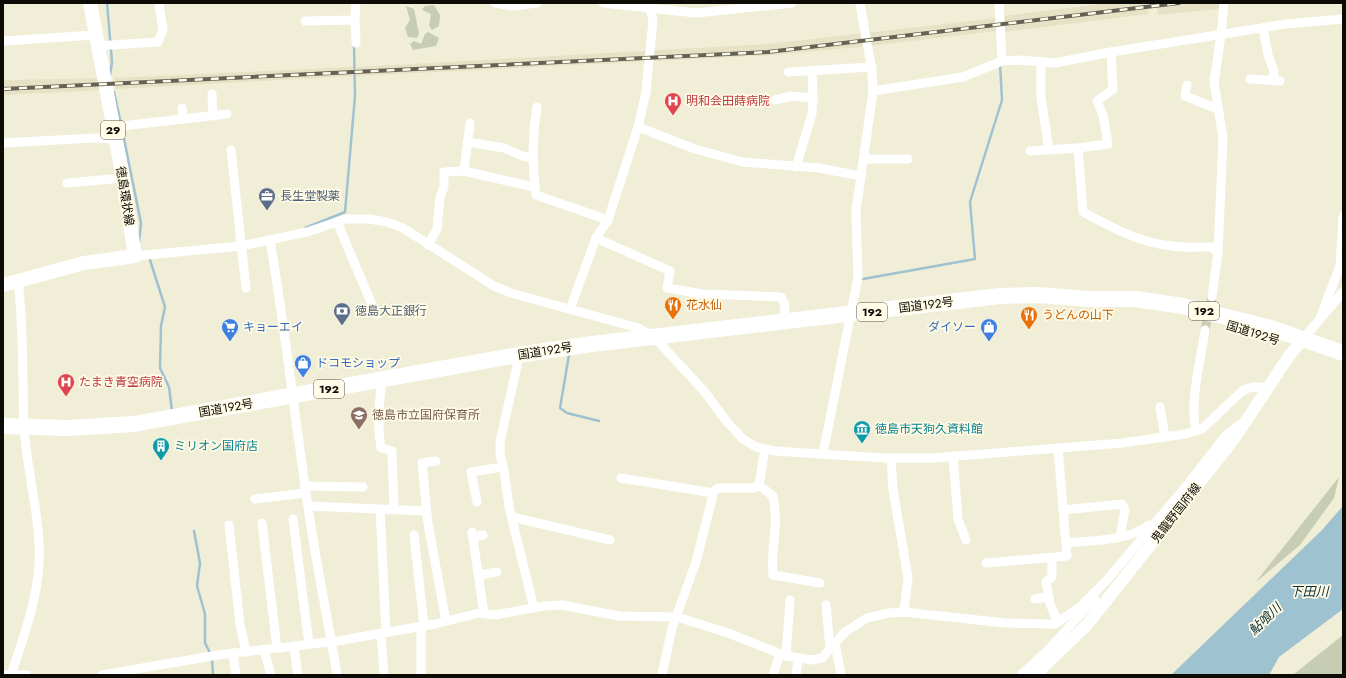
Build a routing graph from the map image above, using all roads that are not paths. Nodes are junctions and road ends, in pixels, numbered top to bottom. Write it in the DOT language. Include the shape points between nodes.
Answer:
graph roads {
  1 [pos="90,3"];
  2 [pos="159,3"];
  3 [pos="356,3"];
  4 [pos="495,3"];
  5 [pos="537,3"];
  6 [pos="603,3"];
  7 [pos="792,3"];
  8 [pos="860,3"];
  9 [pos="999,3"];
  10 [pos="1224,3"];
  11 [pos="648,6"];
  12 [pos="1343,19"];
  13 [pos="353,20"];
  14 [pos="305,21"];
  15 [pos="1263,28"];
  16 [pos="1222,35"];
  17 [pos="3,41"];
  18 [pos="104,43"];
  19 [pos="356,43"];
  20 [pos="1111,52"];
  21 [pos="1000,62"];
  22 [pos="1041,62"];
  23 [pos="872,67"];
  24 [pos="812,71"];
  25 [pos="788,72"];
  26 [pos="1250,79"];
  27 [pos="1187,85"];
  28 [pos="873,91"];
  29 [pos="212,94"];
  30 [pos="813,98"];
  31 [pos="775,100"];
  32 [pos="538,107"];
  33 [pos="182,108"];
  34 [pos="1218,109"];
  35 [pos="227,114"];
  36 [pos="214,116"];
  37 [pos="184,119"];
  38 [pos="470,124"];
  39 [pos="638,127"];
  40 [pos="118,130"];
  41 [pos="3,142"];
  42 [pos="468,142"];
  43 [pos="1078,148"];
  44 [pos="231,150"];
  45 [pos="1049,150"];
  46 [pos="1030,151"];
  47 [pos="534,158"];
  48 [pos="864,159"];
  49 [pos="908,159"];
  50 [pos="796,167"];
  51 [pos="464,171"];
  52 [pos="861,176"];
  53 [pos="123,178"];
  54 [pos="67,183"];
  55 [pos="534,187"];
  56 [pos="1343,216"];
  57 [pos="608,220"];
  58 [pos="337,222"];
  59 [pos="596,238"];
  60 [pos="270,240"];
  61 [pos="428,245"];
  62 [pos="241,246"];
  63 [pos="1218,253"];
  64 [pos="135,256"];
  65 [pos="18,280"];
  66 [pos="3,285"];
  67 [pos="246,288"];
  68 [pos="1343,292"];
  69 [pos="1212,297"];
  70 [pos="570,309"];
  71 [pos="376,314"];
  72 [pos="851,314"];
  73 [pos="1320,318"];
  74 [pos="784,322"];
  75 [pos="1205,330"];
  76 [pos="654,337"];
  77 [pos="1306,345"];
  78 [pos="1343,353"];
  79 [pos="518,355"];
  80 [pos="1343,364"];
  81 [pos="382,380"];
  82 [pos="1269,387"];
  83 [pos="292,396"];
  84 [pos="1160,407"];
  85 [pos="1249,418"];
  86 [pos="3,426"];
  87 [pos="24,427"];
  88 [pos="1196,431"];
  89 [pos="1165,437"];
  90 [pos="1058,448"];
  91 [pos="765,449"];
  92 [pos="823,454"];
  93 [pos="952,456"];
  94 [pos="891,458"];
  95 [pos="436,461"];
  96 [pos="503,466"];
  97 [pos="621,478"];
  98 [pos="759,485"];
  99 [pos="363,487"];
  100 [pos="305,490"];
  101 [pos="713,493"];
  102 [pos="255,499"];
  103 [pos="477,502"];
  104 [pos="308,506"];
  105 [pos="380,509"];
  106 [pos="394,510"];
  107 [pos="1063,510"];
  108 [pos="426,511"];
  109 [pos="512,517"];
  110 [pos="293,519"];
  111 [pos="1157,521"];
  112 [pos="262,523"];
  113 [pos="229,525"];
  114 [pos="414,535"];
  115 [pos="484,535"];
  116 [pos="599,537"];
  117 [pos="1120,537"];
  118 [pos="1142,538"];
  119 [pos="610,540"];
  120 [pos="966,540"];
  121 [pos="1066,543"];
  122 [pos="597,547"];
  123 [pos="1052,558"];
  124 [pos="1120,559"];
  125 [pos="986,563"];
  126 [pos="497,572"];
  127 [pos="478,575"];
  128 [pos="1106,580"];
  129 [pos="820,583"];
  130 [pos="1049,597"];
  131 [pos="1035,599"];
  132 [pos="790,600"];
  133 [pos="826,605"];
  134 [pos="534,608"];
  135 [pos="904,612"];
  136 [pos="484,614"];
  137 [pos="677,617"];
  138 [pos="446,621"];
  139 [pos="1058,622"];
  140 [pos="422,626"];
  141 [pos="384,633"];
  142 [pos="331,641"];
  143 [pos="309,644"];
  144 [pos="294,646"];
  145 [pos="833,646"];
  146 [pos="277,648"];
  147 [pos="264,650"];
  148 [pos="246,652"];
  149 [pos="233,653"];
  150 [pos="783,655"];
  151 [pos="798,659"];
  152 [pos="8,674"];
  153 [pos="27,675"];
  154 [pos="102,675"];
  155 [pos="236,675"];
  156 [pos="271,675"];
  157 [pos="298,675"];
  158 [pos="337,675"];
  159 [pos="384,675"];
  160 [pos="421,675"];
  161 [pos="662,675"];
  162 [pos="773,675"];
  163 [pos="796,675"];
  164 [pos="841,675"];
  165 [pos="1020,675"];
  166 [pos="1035,675"];
  1 -- 18 [label="main road, 徳島環状線 / 29"];
  2 -- 18 [label="street" via="164,30 158,42"];
  3 -- 13 [label="street"];
  4 -- 5 [label="street" via="513,6"];
  6 -- 11 [label="street"];
  7 -- 11 [label="street" via="696,13"];
  8 -- 23 [label="street"];
  9 -- 21 [label="street"];
  10 -- 16 [label="street"];
  11 -- 39 [label="street" via="653,20 646,92"];
  12 -- 15 [label="street"];
  13 -- 14 [label="street"];
  13 -- 19 [label="street"];
  15 -- 16 [label="street"];
  15 -- 26 [label="street" via="1268,56 1277,81"];
  16 -- 20 [label="street"];
  16 -- 34 [label="street" via="1214,82"];
  17 -- 18 [label="street"];
  18 -- 40 [label="main road, 徳島環状線 / 29"];
  20 -- 22 [label="street" via="1055,63"];
  20 -- 43 [label="street" via="1113,89 1097,101 1103,115 1108,144"];
  21 -- 22 [label="street"];
  21 -- 28 [label="street" via="963,77"];
  22 -- 45 [label="street" via="1041,97"];
  23 -- 24 [label="street"];
  23 -- 28 [label="street"];
  24 -- 25 [label="street"];
  24 -- 30 [label="street"];
  27 -- 34 [label="street" via="1185,96"];
  28 -- 48 [label="street"];
  29 -- 36 [label="street"];
  30 -- 31 [label="street" via="792,96"];
  30 -- 50 [label="street" via="812,114"];
  32 -- 47 [label="street" via="534,128"];
  33 -- 37 [label="street"];
  34 -- 63 [label="street" via="1223,138"];
  35 -- 36 [label="street"];
  36 -- 37 [label="street"];
  37 -- 40 [label="street" via="156,119"];
  38 -- 42 [label="street"];
  39 -- 50 [label="street" via="695,149 744,162"];
  39 -- 57 [label="street"];
  40 -- 41 [label="street" via="94,138"];
  40 -- 53 [label="main road, 徳島環状線 / 29"];
  42 -- 47 [label="street" via="504,148"];
  42 -- 51 [label="street"];
  43 -- 45 [label="street"];
  43 -- 63 [label="street" via="1083,212 1109,227 1141,239 1172,246 1212,247"];
  44 -- 62 [label="street"];
  45 -- 46 [label="street"];
  47 -- 55 [label="street"];
  48 -- 49 [label="street"];
  48 -- 52 [label="street"];
  50 -- 52 [label="street" via="819,168"];
  51 -- 55 [label="street"];
  51 -- 61 [label="street" via="444,172 437,229"];
  52 -- 72 [label="street" via="856,211 859,266"];
  53 -- 54 [label="street"];
  53 -- 64 [label="main road, 徳島環状線 / 29"];
  55 -- 57 [label="street" via="536,195"];
  56 -- 73 [label="street" via="1340,266"];
  57 -- 59 [label="street"];
  58 -- 60 [label="street"];
  58 -- 61 [label="street" via="354,218 387,222 403,228"];
  58 -- 71 [label="street"];
  59 -- 70 [label="street"];
  59 -- 74 [label="street" via="670,271 667,288 703,294 781,297 785,305"];
  60 -- 62 [label="street"];
  60 -- 83 [label="street" via="284,322"];
  61 -- 70 [label="street" via="494,286"];
  62 -- 64 [label="street"];
  62 -- 67 [label="street"];
  63 -- 69 [label="street"];
  64 -- 65 [label="main road" via="84,263"];
  65 -- 66 [label="main road"];
  65 -- 87 [label="street" via="21,304"];
  68 -- 73 [label="street"];
  70 -- 76 [label="street" via="638,328"];
  72 -- 74 [label="highway, 国道192号 / 192"];
  72 -- 77 [label="highway, 国道192号 / 192" via="1000,296 1038,295 1090,299 1122,307 1181,315"];
  72 -- 92 [label="street"];
  73 -- 77 [label="street"];
  74 -- 76 [label="highway, 国道192号 / 192"];
  75 -- 88 [label="street" via="1194,401"];
  76 -- 79 [label="highway, 国道192号 / 192"];
  76 -- 91 [label="street" via="704,392 734,430 751,444"];
  77 -- 78 [label="highway, 国道192号 / 192"];
  77 -- 80 [label="highway, 国道192号 / 192"];
  77 -- 82 [label="main road, 鬼籠野国府線"];
  79 -- 81 [label="highway, 国道192号 / 192"];
  79 -- 96 [label="street" via="500,442"];
  81 -- 83 [label="highway, 国道192号 / 192"];
  81 -- 106 [label="street" via="378,410 379,434 381,448 392,451"];
  82 -- 85 [label="main road, 鬼籠野国府線"];
  82 -- 88 [label="street" via="1243,390 1209,424"];
  83 -- 87 [label="highway, 国道192号 / 192" via="134,424 67,428"];
  83 -- 100 [label="street"];
  84 -- 89 [label="street"];
  85 -- 111 [label="street" via="1226,435"];
  85 -- 166 [label="main road, 鬼籠野国府線" via="1088,625"];
  86 -- 87 [label="highway, 国道192号 / 192"];
  87 -- 152 [label="street" via="38,528 39,563 34,602"];
  88 -- 89 [label="street"];
  89 -- 90 [label="street"];
  90 -- 93 [label="street"];
  90 -- 107 [label="street"];
  91 -- 92 [label="street"];
  91 -- 98 [label="street"];
  92 -- 94 [label="street"];
  93 -- 94 [label="street"];
  93 -- 120 [label="street" via="958,519"];
  94 -- 135 [label="street" via="893,489 908,578"];
  95 -- 108 [label="street" via="422,463"];
  96 -- 103 [label="street" via="471,472"];
  96 -- 109 [label="street"];
  97 -- 101 [label="street"];
  98 -- 101 [label="street" via="754,488 718,488"];
  98 -- 129 [label="street" via="773,496 773,575"];
  99 -- 100 [label="street"];
  100 -- 102 [label="street"];
  100 -- 104 [label="street"];
  101 -- 137 [label="street" via="696,562"];
  104 -- 105 [label="street"];
  104 -- 142 [label="street"];
  105 -- 106 [label="street"];
  105 -- 141 [label="street"];
  106 -- 108 [label="street"];
  107 -- 117 [label="street" via="1122,504 1125,510"];
  107 -- 121 [label="street"];
  108 -- 138 [label="street"];
  109 -- 116 [label="street"];
  109 -- 134 [label="street"];
  110 -- 143 [label="street"];
  111 -- 117 [label="street" via="1141,532"];
  111 -- 118 [label="street"];
  112 -- 146 [label="street"];
  113 -- 148 [label="street" via="240,624"];
  114 -- 140 [label="street"];
  115 -- 127 [label="street" via="472,535"];
  116 -- 119 [label="street"];
  116 -- 122 [label="street"];
  117 -- 121 [label="street"];
  118 -- 124 [label="street"];
  118 -- 128 [label="street"];
  121 -- 123 [label="street" via="1067,556"];
  123 -- 125 [label="street"];
  123 -- 130 [label="street" via="1052,577 1046,582"];
  126 -- 127 [label="street"];
  127 -- 136 [label="street"];
  128 -- 139 [label="street" via="1080,607"];
  128 -- 165 [label="street" via="1104,588 1084,613"];
  130 -- 131 [label="street"];
  130 -- 139 [label="street"];
  132 -- 150 [label="street"];
  133 -- 145 [label="street"];
  134 -- 136 [label="street" via="495,615"];
  134 -- 137 [label="street" via="562,605 619,616"];
  135 -- 139 [label="street" via="1005,623"];
  135 -- 145 [label="street" via="867,618 845,632"];
  136 -- 138 [label="street"];
  137 -- 150 [label="street" via="728,633"];
  137 -- 161 [label="street" via="672,628"];
  138 -- 140 [label="street"];
  140 -- 141 [label="street"];
  140 -- 160 [label="street"];
  141 -- 142 [label="street"];
  141 -- 159 [label="street"];
  142 -- 143 [label="street"];
  142 -- 158 [label="street"];
  143 -- 144 [label="street"];
  144 -- 146 [label="street"];
  144 -- 157 [label="street"];
  145 -- 151 [label="street" via="822,658"];
  145 -- 164 [label="street"];
  146 -- 147 [label="street"];
  147 -- 148 [label="street"];
  147 -- 156 [label="street"];
  148 -- 149 [label="street"];
  149 -- 154 [label="street"];
  149 -- 155 [label="street"];
  150 -- 151 [label="street"];
  150 -- 162 [label="street"];
  151 -- 163 [label="street"];
  152 -- 153 [label="street"];
}
